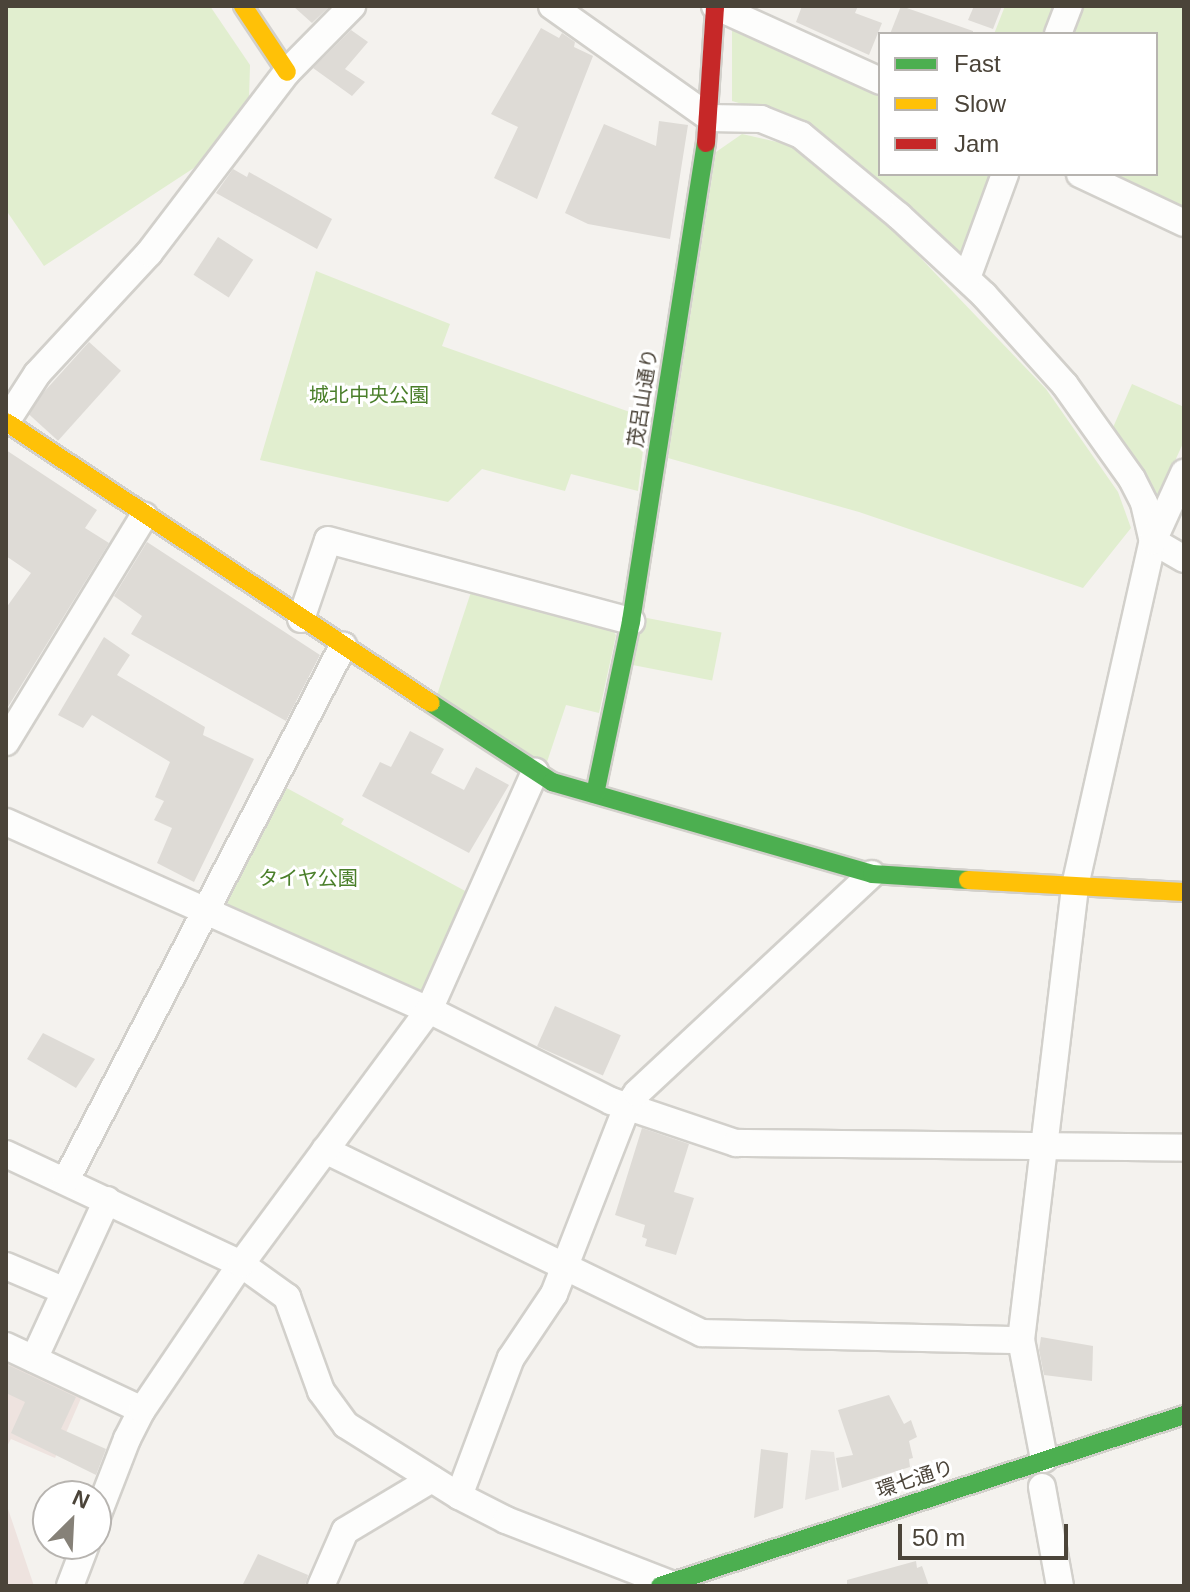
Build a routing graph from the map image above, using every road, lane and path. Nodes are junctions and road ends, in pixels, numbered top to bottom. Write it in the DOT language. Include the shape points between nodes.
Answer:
graph roads {
  1 [pos="243,6"];
  2 [pos="352,6"];
  3 [pos="552,6"];
  4 [pos="715,6"];
  5 [pos="1069,6"];
  6 [pos="1059,32"];
  7 [pos="287,72"];
  8 [pos="878,80"];
  9 [pos="710,118"];
  10 [pos="1004,176"];
  11 [pos="1084,176"];
  12 [pos="1184,223"];
  13 [pos="967,278"];
  14 [pos="6,422"];
  15 [pos="1184,473"];
  16 [pos="144,516"];
  17 [pos="1153,541"];
  18 [pos="1184,559"];
  19 [pos="301,619"];
  20 [pos="631,621"];
  21 [pos="343,646"];
  22 [pos="6,742"];
  23 [pos="535,772"];
  24 [pos="595,794"];
  25 [pos="6,822"];
  26 [pos="872,874"];
  27 [pos="1075,886"];
  28 [pos="1184,892"];
  29 [pos="207,911"];
  30 [pos="429,1010"];
  31 [pos="627,1107"];
  32 [pos="1045,1147"];
  33 [pos="1184,1148"];
  34 [pos="325,1150"];
  35 [pos="6,1154"];
  36 [pos="66,1180"];
  37 [pos="107,1200"];
  38 [pos="241,1264"];
  39 [pos="6,1266"];
  40 [pos="566,1267"];
  41 [pos="65,1291"];
  42 [pos="1021,1340"];
  43 [pos="6,1346"];
  44 [pos="34,1359"];
  45 [pos="142,1410"];
  46 [pos="1184,1415"];
  47 [pos="1044,1459"];
  48 [pos="432,1479"];
  49 [pos="111,1480"];
  50 [pos="1042,1487"];
  51 [pos="459,1496"];
  52 [pos="80,1560"];
  53 [pos="668,1585"];
  54 [pos="70,1586"];
  55 [pos="321,1586"];
  56 [pos="1060,1586"];
  1 -- 7 [label="street"];
  2 -- 7 [label="street"];
  3 -- 9 [label="street"];
  4 -- 8 [label="street"];
  4 -- 9 [label="street, 茂呂山通り"];
  5 -- 6 [label="street"];
  7 -- 14 [label="street" via="149,253 37,374"];
  9 -- 13 [label="street" via="761,119 801,135"];
  9 -- 20 [label="street, 茂呂山通り"];
  10 -- 13 [label="street"];
  11 -- 12 [label="street"];
  13 -- 17 [label="street" via="1099,428 1144,503"];
  14 -- 16 [label="street"];
  15 -- 17 [label="street"];
  16 -- 19 [label="street"];
  16 -- 22 [label="street"];
  17 -- 18 [label="street"];
  17 -- 27 [label="street"];
  19 -- 20 [label="street" via="328,540"];
  19 -- 21 [label="street"];
  20 -- 24 [label="street, 茂呂山通り"];
  21 -- 23 [label="street"];
  21 -- 29 [label="street"];
  23 -- 24 [label="street"];
  23 -- 30 [label="street"];
  24 -- 26 [label="street"];
  25 -- 29 [label="street"];
  26 -- 27 [label="street"];
  26 -- 31 [label="street"];
  27 -- 28 [label="street"];
  27 -- 32 [label="street"];
  29 -- 30 [label="street"];
  29 -- 36 [label="street"];
  30 -- 31 [label="street"];
  30 -- 34 [label="street"];
  31 -- 32 [label="street" via="736,1143"];
  31 -- 40 [label="street"];
  32 -- 33 [label="street"];
  32 -- 42 [label="street"];
  34 -- 38 [label="street"];
  34 -- 40 [label="street"];
  35 -- 36 [label="street"];
  36 -- 37 [label="street"];
  37 -- 38 [label="street"];
  37 -- 41 [label="street"];
  38 -- 45 [label="street"];
  38 -- 48 [label="street" via="287,1297 321,1391 346,1425"];
  39 -- 41 [label="street"];
  40 -- 42 [label="street" via="702,1333"];
  40 -- 51 [label="street" via="511,1358"];
  41 -- 44 [label="street"];
  42 -- 47 [label="street"];
  43 -- 44 [label="street"];
  44 -- 45 [label="street"];
  45 -- 49 [label="street"];
  46 -- 47 [label="street, 環七通り"];
  47 -- 53 [label="street, 環七通り"];
  48 -- 51 [label="street"];
  48 -- 55 [label="street" via="345,1531"];
  50 -- 56 [label="street"];
  51 -- 53 [label="street"];
  52 -- 54 [label="street"];
}
